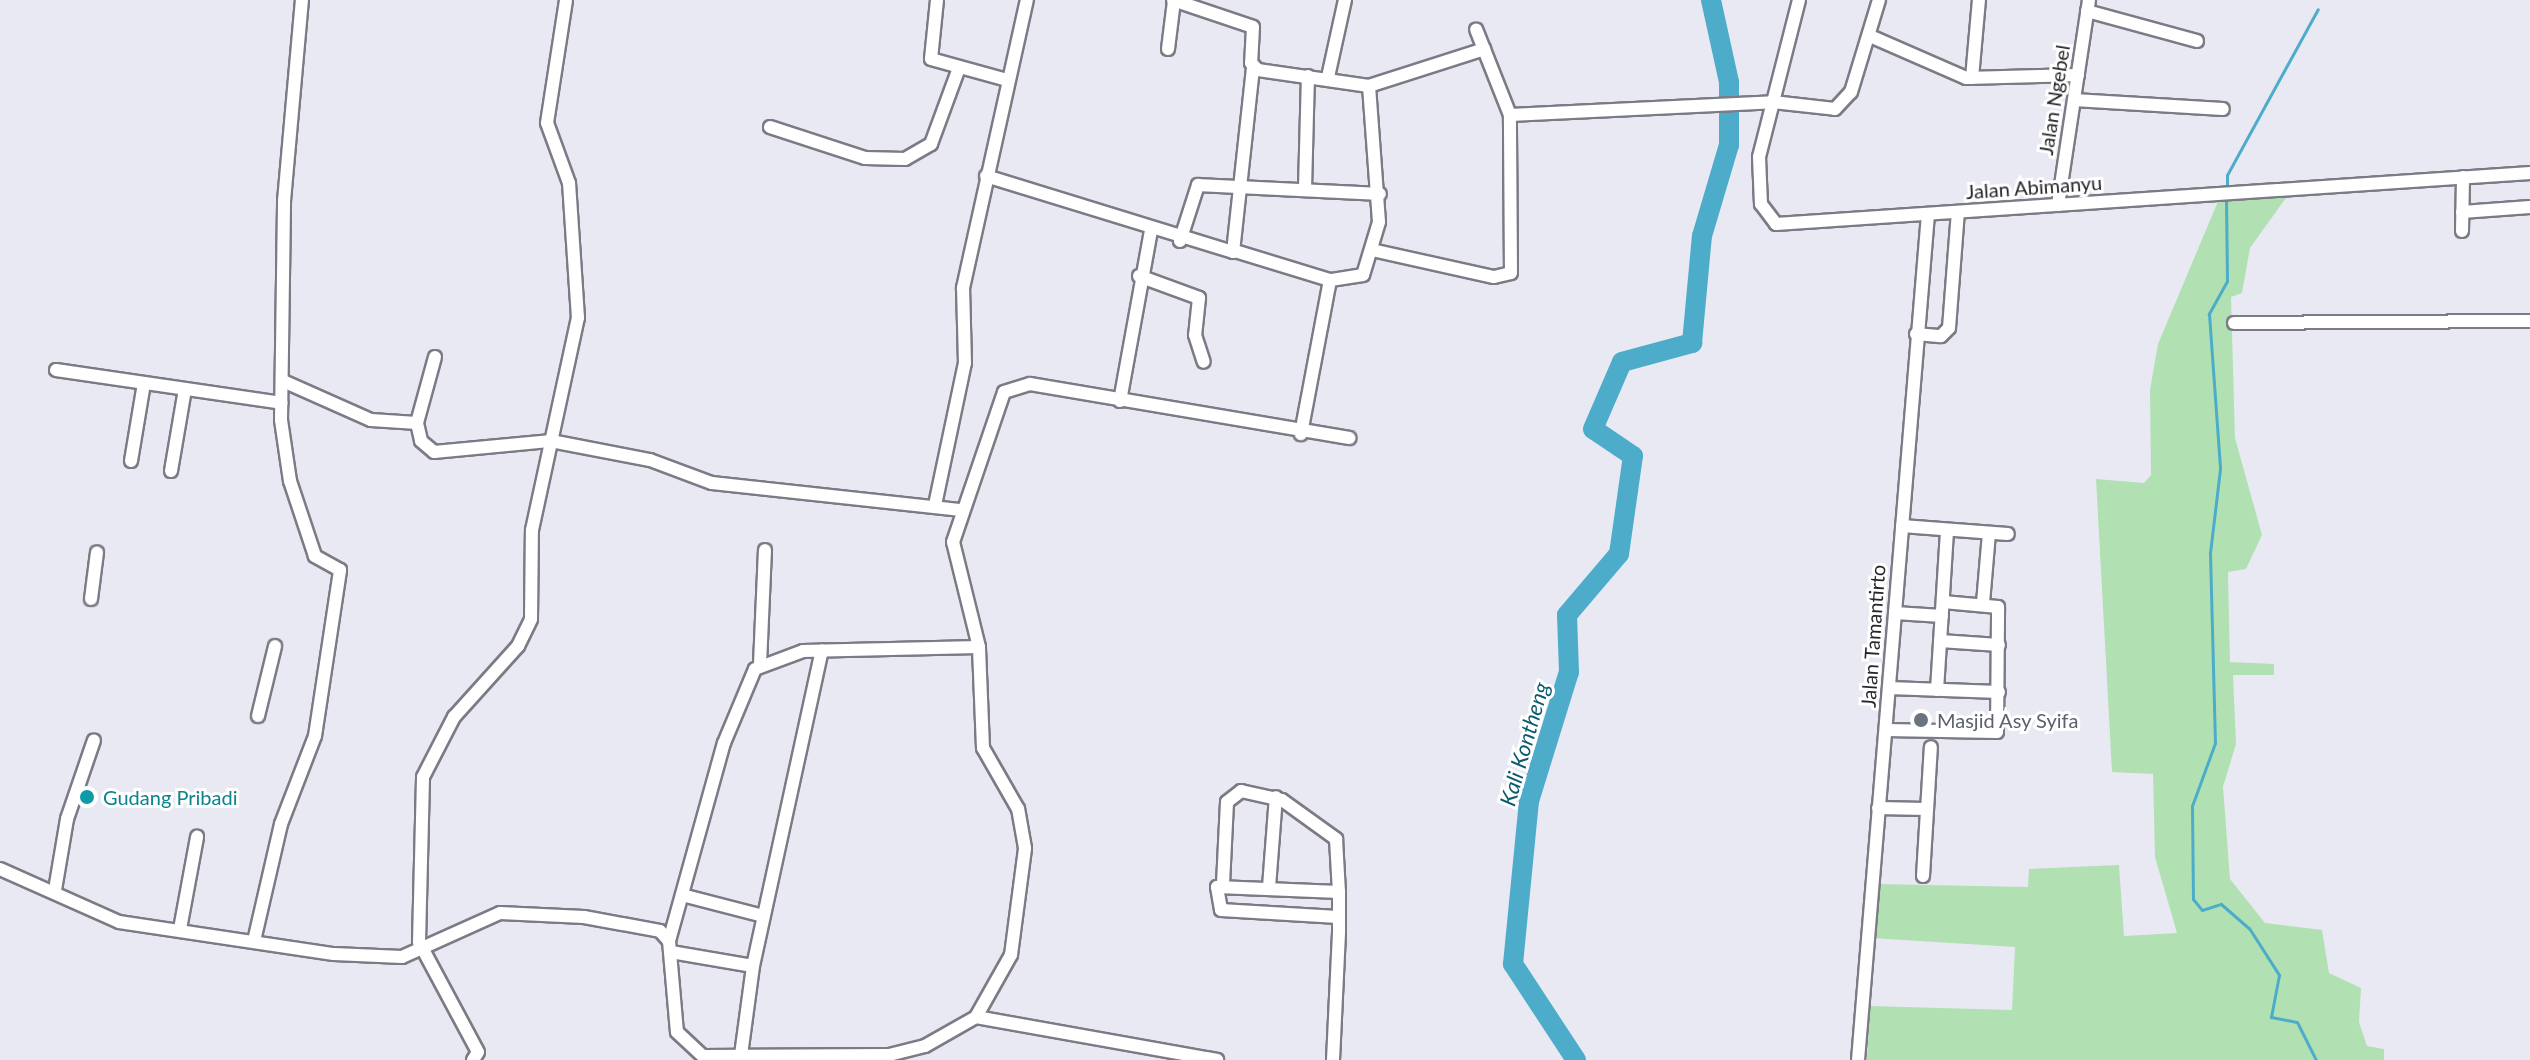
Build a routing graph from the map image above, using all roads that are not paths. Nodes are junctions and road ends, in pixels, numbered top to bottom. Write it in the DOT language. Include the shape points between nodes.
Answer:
graph roads {
  1 [pos="302,0"];
  2 [pos="566,0"];
  3 [pos="937,0"];
  4 [pos="1027,0"];
  5 [pos="1174,0"];
  6 [pos="1345,0"];
  7 [pos="1799,0"];
  8 [pos="1879,0"];
  9 [pos="1979,0"];
  10 [pos="2088,6"];
  11 [pos="1476,29"];
  12 [pos="1870,36"];
  13 [pos="2197,41"];
  14 [pos="1168,49"];
  15 [pos="1484,49"];
  16 [pos="1253,67"];
  17 [pos="959,68"];
  18 [pos="2078,75"];
  19 [pos="1308,76"];
  20 [pos="1328,77"];
  21 [pos="1972,78"];
  22 [pos="1007,80"];
  23 [pos="1369,86"];
  24 [pos="2074,100"];
  25 [pos="1773,102"];
  26 [pos="2223,109"];
  27 [pos="1510,115"];
  28 [pos="770,127"];
  29 [pos="2530,173"];
  30 [pos="986,176"];
  31 [pos="2463,177"];
  32 [pos="1238,183"];
  33 [pos="1305,189"];
  34 [pos="1380,194"];
  35 [pos="2058,205"];
  36 [pos="2530,207"];
  37 [pos="1958,212"];
  38 [pos="2462,212"];
  39 [pos="1928,214"];
  40 [pos="1151,230"];
  41 [pos="2462,231"];
  42 [pos="1180,241"];
  43 [pos="1372,250"];
  44 [pos="1235,251"];
  45 [pos="1139,276"];
  46 [pos="1330,280"];
  47 [pos="2530,321"];
  48 [pos="2234,323"];
  49 [pos="1916,334"];
  50 [pos="435,357"];
  51 [pos="1204,362"];
  52 [pos="56,370"];
  53 [pos="283,381"];
  54 [pos="144,383"];
  55 [pos="185,389"];
  56 [pos="1120,401"];
  57 [pos="282,403"];
  58 [pos="417,423"];
  59 [pos="1301,434"];
  60 [pos="1349,438"];
  61 [pos="551,441"];
  62 [pos="131,461"];
  63 [pos="171,471"];
  64 [pos="935,505"];
  65 [pos="962,510"];
  66 [pos="1902,526"];
  67 [pos="1947,530"];
  68 [pos="1989,533"];
  69 [pos="2008,534"];
  70 [pos="765,550"];
  71 [pos="97,552"];
  72 [pos="91,599"];
  73 [pos="1943,602"];
  74 [pos="1983,603"];
  75 [pos="1895,613"];
  76 [pos="1942,616"];
  77 [pos="1940,641"];
  78 [pos="1999,645"];
  79 [pos="275,646"];
  80 [pos="979,647"];
  81 [pos="822,650"];
  82 [pos="760,664"];
  83 [pos="1889,688"];
  84 [pos="1937,690"];
  85 [pos="1999,692"];
  86 [pos="258,716"];
  87 [pos="1886,730"];
  88 [pos="94,740"];
  89 [pos="1931,747"];
  90 [pos="1276,797"];
  91 [pos="1878,808"];
  92 [pos="1926,809"];
  93 [pos="197,837"];
  94 [pos="0,869"];
  95 [pos="1923,876"];
  96 [pos="1223,884"];
  97 [pos="1269,887"];
  98 [pos="55,890"];
  99 [pos="1339,892"];
  100 [pos="682,895"];
  101 [pos="763,916"];
  102 [pos="1338,917"];
  103 [pos="180,929"];
  104 [pos="254,941"];
  105 [pos="670,947"];
  106 [pos="423,950"];
  107 [pos="753,966"];
  108 [pos="976,1017"];
  109 [pos="741,1055"];
  110 [pos="473,1060"];
  111 [pos="1217,1060"];
  112 [pos="1333,1060"];
  113 [pos="1858,1060"];
  1 -- 53 [label="street" via="284,201"];
  2 -- 61 [label="street" via="547,123 569,183 578,318"];
  3 -- 17 [label="street" via="930,56"];
  4 -- 22 [label="street"];
  5 -- 14 [label="street"];
  5 -- 16 [label="street" via="1253,27"];
  6 -- 20 [label="street"];
  7 -- 25 [label="street, Jalan Abimanyu"];
  8 -- 12 [label="street"];
  9 -- 21 [label="street"];
  10 -- 13 [label="street"];
  10 -- 18 [label="street, Jalan Ngebel"];
  11 -- 15 [label="street"];
  12 -- 21 [label="street"];
  12 -- 25 [label="street" via="1845,103 1828,110"];
  15 -- 23 [label="street"];
  15 -- 27 [label="street"];
  16 -- 19 [label="street"];
  16 -- 32 [label="street"];
  17 -- 22 [label="street"];
  17 -- 28 [label="street" via="931,144 905,159 865,158"];
  18 -- 21 [label="street"];
  18 -- 24 [label="street, Jalan Ngebel"];
  19 -- 20 [label="street"];
  19 -- 33 [label="street"];
  20 -- 23 [label="street"];
  22 -- 30 [label="street"];
  23 -- 34 [label="street"];
  24 -- 26 [label="street"];
  24 -- 35 [label="street, Jalan Ngebel"];
  25 -- 27 [label="street"];
  25 -- 39 [label="street, Jalan Abimanyu" via="1759,169 1768,220"];
  27 -- 43 [label="street" via="1511,273 1494,277"];
  29 -- 31 [label="street, Jalan Abimanyu"];
  30 -- 40 [label="street"];
  30 -- 64 [label="street" via="962,300 967,336 957,420"];
  31 -- 35 [label="street, Jalan Abimanyu"];
  31 -- 38 [label="street"];
  32 -- 33 [label="street"];
  32 -- 42 [label="street" via="1194,186"];
  32 -- 44 [label="street"];
  33 -- 34 [label="street"];
  34 -- 43 [label="street"];
  35 -- 37 [label="street, Jalan Abimanyu"];
  36 -- 38 [label="street"];
  37 -- 39 [label="street, Jalan Abimanyu"];
  37 -- 49 [label="street" via="1949,328 1941,336"];
  38 -- 41 [label="street"];
  39 -- 49 [label="street, Jalan Tamantirto"];
  40 -- 42 [label="street"];
  40 -- 45 [label="street"];
  42 -- 44 [label="street"];
  43 -- 46 [label="street" via="1359,279"];
  44 -- 46 [label="street"];
  45 -- 51 [label="street" via="1199,298 1195,335"];
  45 -- 56 [label="street"];
  46 -- 59 [label="street"];
  47 -- 48 [label="street"];
  49 -- 66 [label="street, Jalan Tamantirto"];
  50 -- 58 [label="street"];
  52 -- 54 [label="street"];
  53 -- 57 [label="street"];
  53 -- 58 [label="street" via="371,420"];
  54 -- 55 [label="street"];
  54 -- 62 [label="street"];
  55 -- 57 [label="street"];
  55 -- 63 [label="street"];
  56 -- 59 [label="street"];
  56 -- 65 [label="street" via="1030,384 1008,388"];
  57 -- 104 [label="street" via="284,454 315,556 340,570 315,736 281,824"];
  58 -- 61 [label="street" via="421,441 442,453"];
  59 -- 60 [label="street"];
  61 -- 64 [label="street" via="650,460 712,483 840,501"];
  61 -- 106 [label="street" via="532,530 531,619 518,646 454,717 423,777 417,888"];
  64 -- 65 [label="street"];
  65 -- 80 [label="street" via="955,554"];
  66 -- 67 [label="street"];
  66 -- 75 [label="street, Jalan Tamantirto"];
  67 -- 68 [label="street"];
  67 -- 73 [label="street"];
  68 -- 69 [label="street"];
  68 -- 74 [label="street"];
  70 -- 82 [label="street"];
  71 -- 72 [label="street"];
  73 -- 74 [label="street"];
  73 -- 76 [label="street"];
  74 -- 78 [label="street" via="1998,607"];
  75 -- 76 [label="street"];
  75 -- 83 [label="street, Jalan Tamantirto"];
  76 -- 77 [label="street"];
  77 -- 78 [label="street"];
  77 -- 84 [label="street"];
  78 -- 85 [label="street"];
  79 -- 86 [label="street"];
  80 -- 81 [label="street"];
  80 -- 108 [label="street" via="983,748 1018,809 1025,857 1011,955"];
  81 -- 82 [label="street"];
  81 -- 101 [label="street"];
  82 -- 100 [label="street" via="735,711"];
  83 -- 84 [label="street"];
  83 -- 87 [label="street, Jalan Tamantirto"];
  84 -- 85 [label="street"];
  85 -- 87 [label="street" via="1994,736"];
  87 -- 91 [label="street, Jalan Tamantirto"];
  88 -- 98 [label="street" via="67,819"];
  89 -- 92 [label="street"];
  90 -- 96 [label="street" via="1241,791 1229,797"];
  90 -- 97 [label="street"];
  90 -- 99 [label="street" via="1336,839"];
  91 -- 92 [label="street"];
  91 -- 113 [label="street, Jalan Tamantirto"];
  92 -- 95 [label="street"];
  93 -- 103 [label="street"];
  94 -- 98 [label="street"];
  96 -- 97 [label="street"];
  96 -- 102 [label="street" via="1217,888 1221,910"];
  97 -- 99 [label="street"];
  98 -- 103 [label="street" via="119,922"];
  99 -- 102 [label="street"];
  100 -- 101 [label="street"];
  100 -- 105 [label="street"];
  101 -- 107 [label="street"];
  102 -- 112 [label="street"];
  103 -- 104 [label="street"];
  104 -- 106 [label="street" via="369,957"];
  105 -- 106 [label="street" via="660,931 522,912 488,916"];
  105 -- 107 [label="street"];
  105 -- 109 [label="street" via="672,1002 683,1045 703,1056"];
  106 -- 110 [label="street" via="478,1052"];
  107 -- 109 [label="street"];
  108 -- 109 [label="street" via="925,1046 889,1055"];
  108 -- 111 [label="street"];
}
